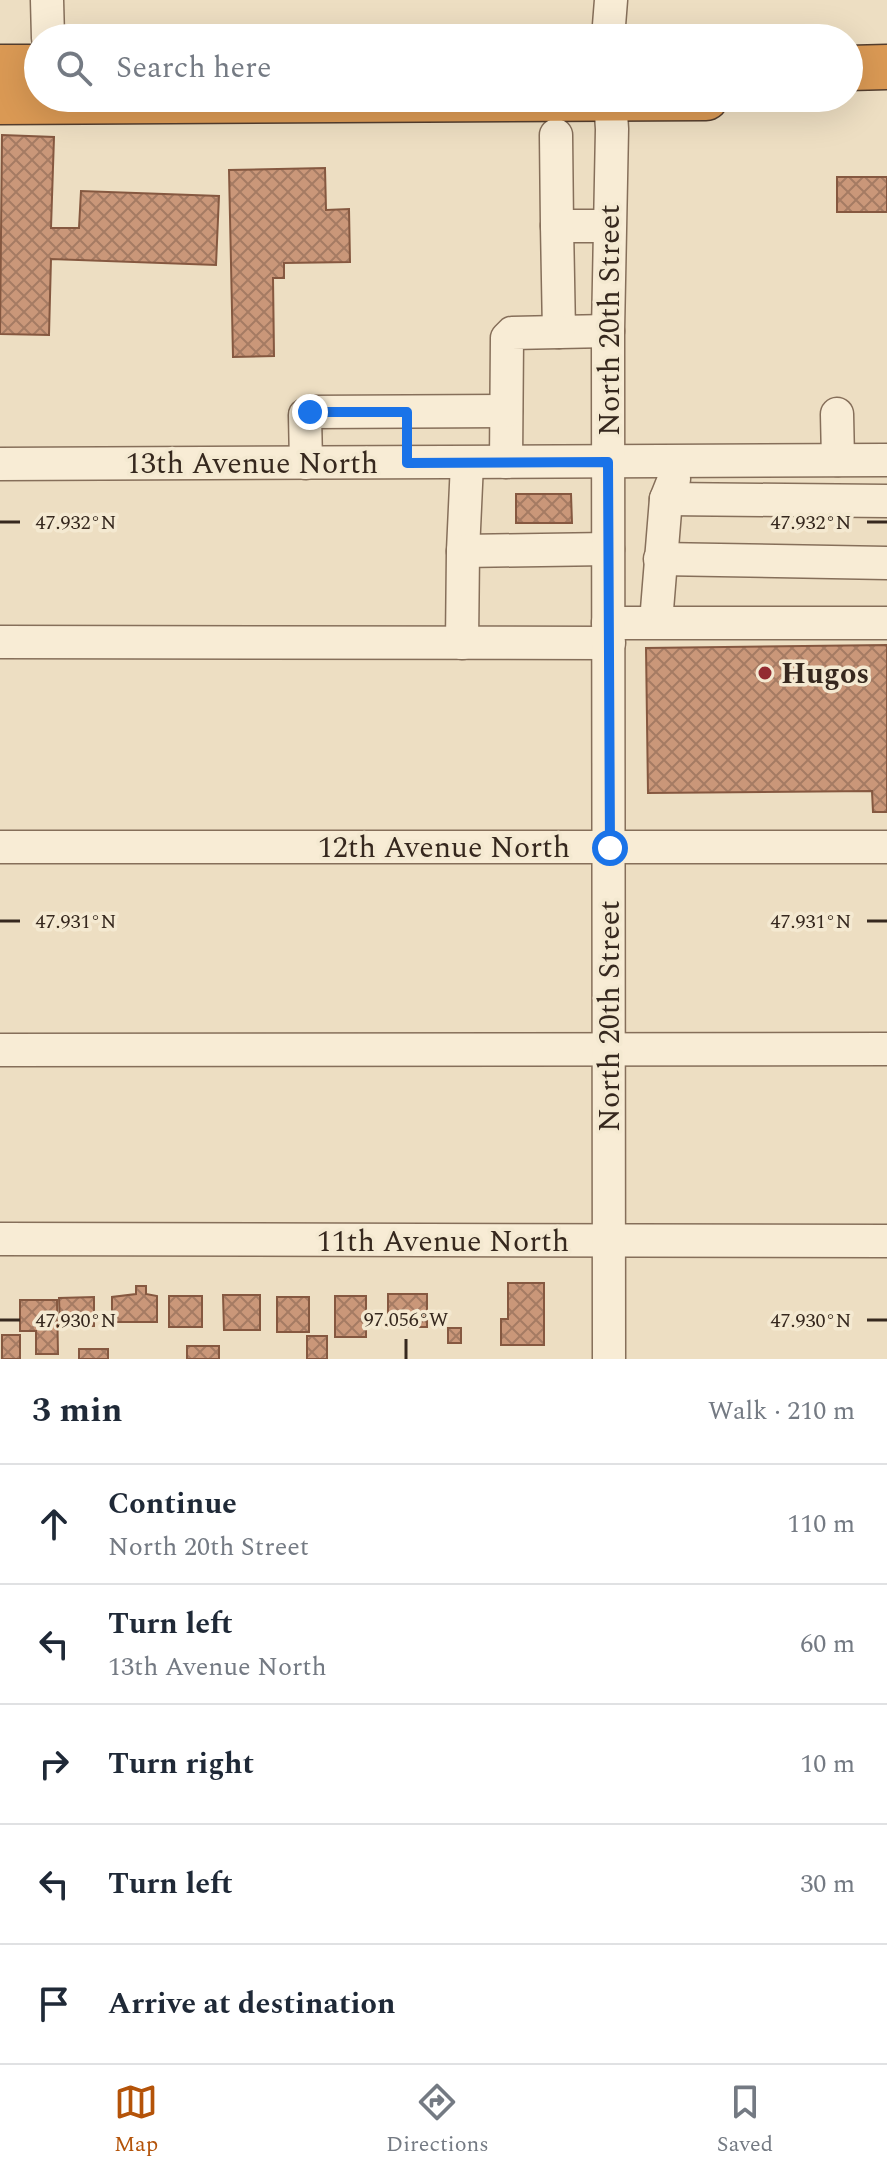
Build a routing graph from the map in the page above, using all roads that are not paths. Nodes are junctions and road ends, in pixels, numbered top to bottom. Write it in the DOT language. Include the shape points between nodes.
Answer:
graph roads {
  1 [pos="47,0"];
  2 [pos="611,0"];
  3 [pos="48,24"];
  4 [pos="609,24"];
  5 [pos="0,67"];
  6 [pos="24,67"];
  7 [pos="887,67"];
  8 [pos="863,68"];
  9 [pos="863,97"];
  10 [pos="887,97"];
  11 [pos="0,102"];
  12 [pos="24,102"];
  13 [pos="611,112"];
  14 [pos="556,135"];
  15 [pos="557,226"];
  16 [pos="608,226"];
  17 [pos="608,331"];
  18 [pos="559,332"];
  19 [pos="506,411"];
  20 [pos="407,412"];
  21 [pos="837,414"];
  22 [pos="838,460"];
  23 [pos="887,460"];
  24 [pos="682,461"];
  25 [pos="506,462"];
  26 [pos="608,462"];
  27 [pos="306,463"];
  28 [pos="407,463"];
  29 [pos="467,463"];
  30 [pos="0,464"];
  31 [pos="666,499"];
  32 [pos="887,501"];
  33 [pos="608,549"];
  34 [pos="463,551"];
  35 [pos="660,559"];
  36 [pos="887,563"];
  37 [pos="656,622"];
  38 [pos="887,623"];
  39 [pos="609,633"];
  40 [pos="0,642"];
  41 [pos="462,643"];
  42 [pos="0,847"];
  43 [pos="887,847"];
  44 [pos="610,848"];
  45 [pos="887,1049"];
  46 [pos="0,1050"];
  47 [pos="609,1051"];
  48 [pos="0,1239"];
  49 [pos="887,1241"];
  50 [pos="609,1242"];
  51 [pos="609,1359"];
  1 -- 3 [label="street"];
  2 -- 4 [label="street"];
  5 -- 6 [label="highway"];
  7 -- 8 [label="highway"];
  9 -- 10 [label="highway"];
  11 -- 12 [label="highway"];
  13 -- 16 [label="street, North 20th Street"];
  14 -- 15 [label="street"];
  15 -- 16 [label="street"];
  15 -- 18 [label="street"];
  16 -- 17 [label="street, North 20th Street"];
  17 -- 18 [label="street"];
  17 -- 26 [label="street, North 20th Street"];
  18 -- 19 [label="street" via="512,333 507,338"];
  19 -- 20 [label="street"];
  19 -- 25 [label="street"];
  20 -- 27 [label="street" via="310,412 305,415"];
  20 -- 28 [label="street"];
  21 -- 22 [label="street"];
  22 -- 23 [label="street, 13th Avenue North"];
  22 -- 24 [label="street, 13th Avenue North"];
  24 -- 26 [label="street, 13th Avenue North"];
  24 -- 31 [label="street"];
  25 -- 26 [label="street, 13th Avenue North"];
  25 -- 29 [label="street, 13th Avenue North"];
  26 -- 33 [label="street, North 20th Street"];
  27 -- 28 [label="street, 13th Avenue North"];
  27 -- 30 [label="street, 13th Avenue North"];
  28 -- 29 [label="street, 13th Avenue North"];
  29 -- 34 [label="street"];
  31 -- 32 [label="street"];
  31 -- 35 [label="street"];
  33 -- 34 [label="street"];
  33 -- 39 [label="street, North 20th Street"];
  34 -- 41 [label="street"];
  35 -- 36 [label="street"];
  35 -- 37 [label="street"];
  37 -- 38 [label="street"];
  37 -- 39 [label="street"];
  39 -- 41 [label="street"];
  39 -- 44 [label="street, North 20th Street"];
  40 -- 41 [label="street"];
  42 -- 44 [label="street, 12th Avenue North"];
  43 -- 44 [label="street, 12th Avenue North"];
  44 -- 47 [label="street, North 20th Street"];
  45 -- 47 [label="street"];
  46 -- 47 [label="street"];
  47 -- 50 [label="street, North 20th Street"];
  48 -- 50 [label="street, 11th Avenue North"];
  49 -- 50 [label="street, 11th Avenue North"];
  50 -- 51 [label="street, North 20th Street"];
}
